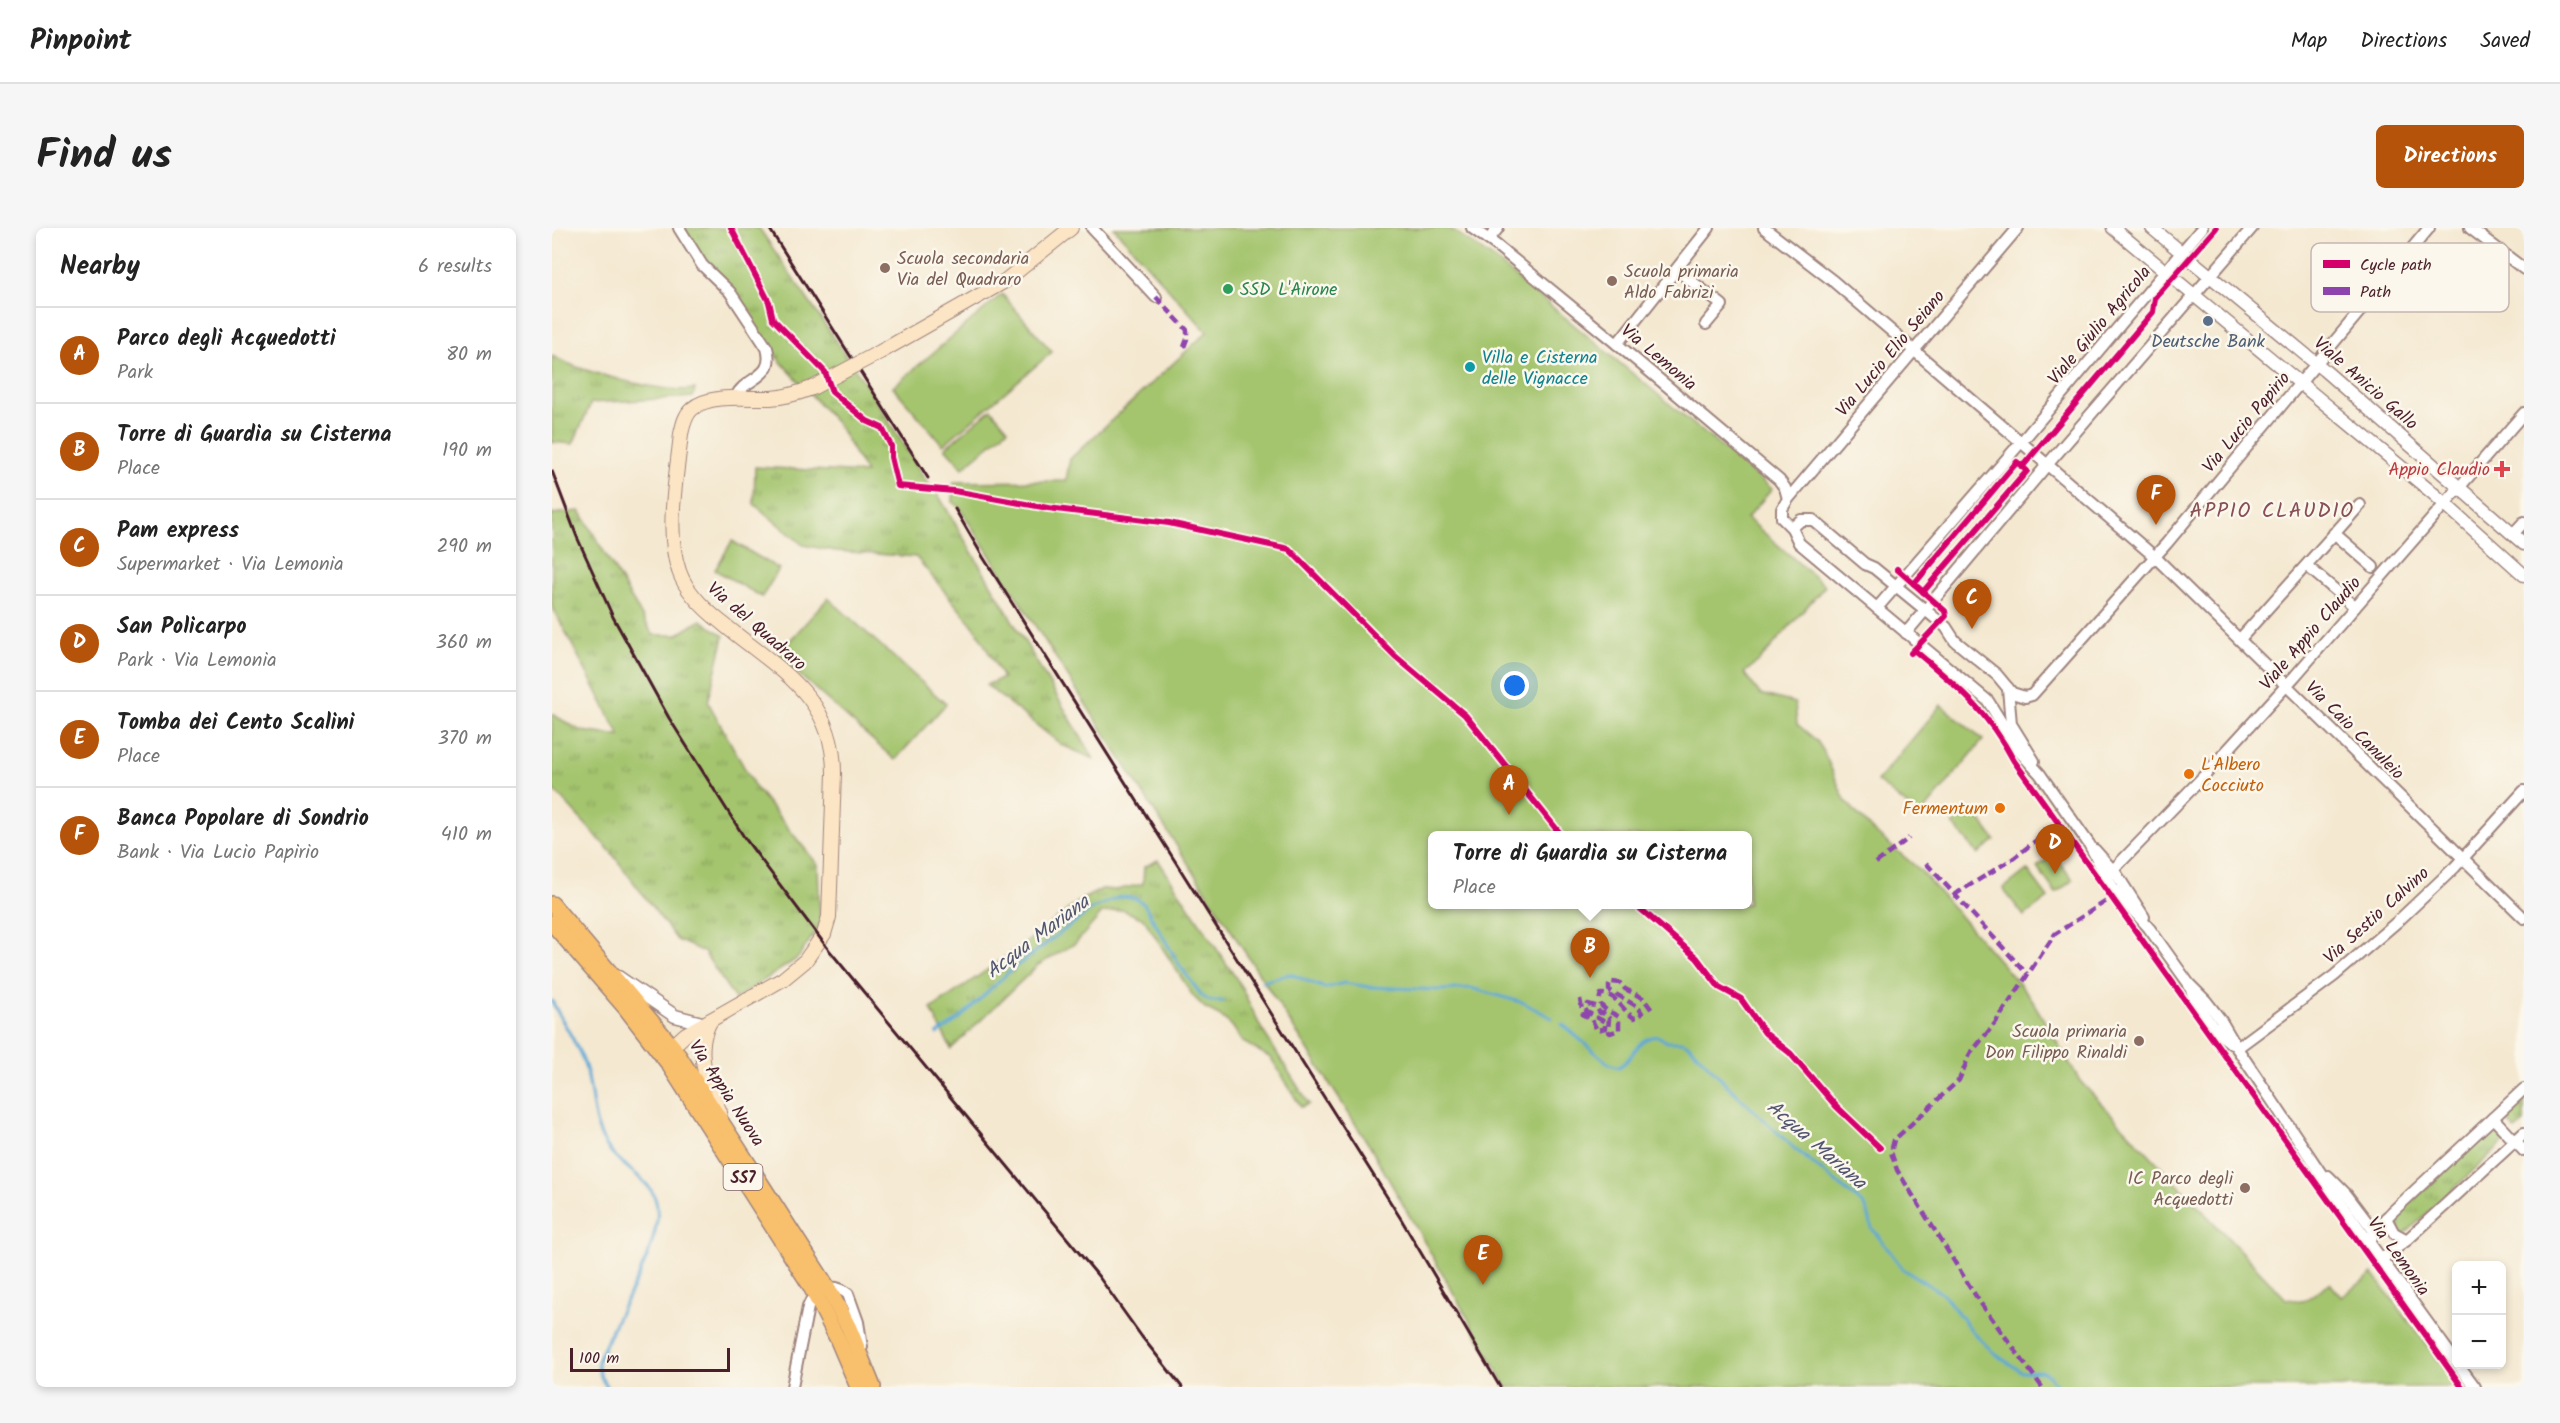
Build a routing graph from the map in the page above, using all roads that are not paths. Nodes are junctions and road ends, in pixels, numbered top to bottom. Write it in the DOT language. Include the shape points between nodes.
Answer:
graph roads {
  1 [pos="679,228"];
  2 [pos="1071,228"];
  3 [pos="1092,228"];
  4 [pos="1472,228"];
  5 [pos="1498,228"];
  6 [pos="1709,228"];
  7 [pos="1764,228"];
  8 [pos="2018,228"];
  9 [pos="2113,228"];
  10 [pos="2152,228"];
  11 [pos="2202,228"];
  12 [pos="2252,228"];
  13 [pos="2430,228"];
  14 [pos="2470,228"];
  15 [pos="1489,239"];
  16 [pos="2417,243"];
  17 [pos="2490,243"];
  18 [pos="2181,252"];
  19 [pos="2509,258"];
  20 [pos="2524,269"];
  21 [pos="1677,270"];
  22 [pos="2165,272"];
  23 [pos="2211,277"];
  24 [pos="2195,295"];
  25 [pos="1156,297"];
  26 [pos="2360,312"];
  27 [pos="1706,324"];
  28 [pos="1617,344"];
  29 [pos="1912,351"];
  30 [pos="2316,364"];
  31 [pos="2300,383"];
  32 [pos="736,398"];
  33 [pos="2524,412"];
  34 [pos="2021,443"];
  35 [pos="2047,465"];
  36 [pos="2460,487"];
  37 [pos="1788,499"];
  38 [pos="2445,504"];
  39 [pos="2360,505"];
  40 [pos="2524,522"];
  41 [pos="1792,528"];
  42 [pos="2334,533"];
  43 [pos="2513,534"];
  44 [pos="2524,544"];
  45 [pos="2155,557"];
  46 [pos="2307,566"];
  47 [pos="2373,567"];
  48 [pos="2524,575"];
  49 [pos="1896,586"];
  50 [pos="2355,607"];
  51 [pos="1876,608"];
  52 [pos="1926,610"];
  53 [pos="1906,633"];
  54 [pos="2240,639"];
  55 [pos="2287,685"];
  56 [pos="2008,688"];
  57 [pos="1988,701"];
  58 [pos="2040,774"];
  59 [pos="2524,791"];
  60 [pos="2089,844"];
  61 [pos="2462,859"];
  62 [pos="2113,870"];
  63 [pos="2117,885"];
  64 [pos="552,904"];
  65 [pos="2524,918"];
  66 [pos="552,923"];
  67 [pos="614,974"];
  68 [pos="706,1022"];
  69 [pos="673,1047"];
  70 [pos="2236,1048"];
  71 [pos="668,1063"];
  72 [pos="2524,1089"];
  73 [pos="2493,1118"];
  74 [pos="2524,1133"];
  75 [pos="735,1140"];
  76 [pos="2516,1142"];
  77 [pos="2524,1151"];
  78 [pos="2318,1168"];
  79 [pos="2386,1218"];
  80 [pos="2374,1231"];
  81 [pos="2407,1240"];
  82 [pos="2370,1243"];
  83 [pos="2382,1259"];
  84 [pos="822,1291"];
  85 [pos="2452,1356"];
  86 [pos="2462,1369"];
  87 [pos="792,1387"];
  88 [pos="858,1387"];
  89 [pos="873,1387"];
  90 [pos="2475,1387"];
  1 -- 32 [label="street" via="702,265 730,292 767,348 765,370 739,390"];
  2 -- 32 [label="main road, Via del Quadraro, bridge" via="1005,281 812,388 779,397"];
  3 -- 25 [label="street"];
  4 -- 15 [label="street, Via Lemonia"];
  5 -- 15 [label="street"];
  6 -- 21 [label="street"];
  7 -- 29 [label="street, Via Caio Canuleio" via="1833,281"];
  8 -- 29 [label="street, Via Lucio Elio Seiano"];
  9 -- 22 [label="street"];
  10 -- 18 [label="street, Viale Anicio Gallo"];
  11 -- 18 [label="street, Viale Giulio Agricola"];
  12 -- 23 [label="street"];
  13 -- 16 [label="street, Via Lucio Papirio"];
  14 -- 17 [label="street"];
  15 -- 28 [label="street, Via Lemonia"];
  18 -- 22 [label="street, Viale Giulio Agricola"];
  18 -- 23 [label="street, Viale Anicio Gallo"];
  19 -- 20 [label="street"];
  21 -- 27 [label="street" via="1722,305"];
  21 -- 28 [label="street"];
  22 -- 24 [label="street"];
  22 -- 34 [label="street, Viale Giulio Agricola"];
  23 -- 24 [label="street"];
  23 -- 30 [label="street, Viale Anicio Gallo"];
  24 -- 31 [label="street"];
  24 -- 35 [label="street"];
  26 -- 30 [label="street, Via Lucio Papirio"];
  28 -- 37 [label="street, Via Lemonia" via="1779,480"];
  29 -- 34 [label="street, Via Caio Canuleio"];
  29 -- 37 [label="street, Via Lucio Elio Seiano"];
  30 -- 31 [label="street, Via Lucio Papirio"];
  30 -- 36 [label="street, Viale Anicio Gallo"];
  31 -- 38 [label="street"];
  31 -- 45 [label="street, Via Lucio Papirio"];
  32 -- 68 [label="main road, Via del Quadraro" via="702,404 684,420 674,512 675,558 683,580 699,602 801,688 827,728 834,759 829,917 818,945 790,974"];
  33 -- 36 [label="street, Viale Appio Claudio"];
  34 -- 35 [label="street, Via Caio Canuleio"];
  34 -- 49 [label="street, Viale Giulio Agricola"];
  35 -- 45 [label="street, Via Caio Canuleio"];
  35 -- 52 [label="street"];
  36 -- 38 [label="street, Viale Appio Claudio"];
  36 -- 43 [label="street, Viale Anicio Gallo"];
  37 -- 41 [label="street, Via Lemonia" via="1782,515"];
  38 -- 48 [label="street"];
  38 -- 50 [label="street, Viale Appio Claudio"];
  39 -- 42 [label="street"];
  40 -- 43 [label="street"];
  41 -- 49 [label="street" via="1801,520 1811,519"];
  41 -- 51 [label="street, Via Lemonia" via="1799,543"];
  42 -- 46 [label="street"];
  42 -- 47 [label="street"];
  43 -- 44 [label="street, Viale Anicio Gallo"];
  45 -- 54 [label="street, Via Caio Canuleio"];
  45 -- 56 [label="street, Via Lucio Papirio" via="2034,693 2018,696"];
  46 -- 50 [label="street"];
  46 -- 54 [label="street"];
  49 -- 51 [label="street, Viale Giulio Agricola"];
  49 -- 52 [label="street"];
  50 -- 55 [label="street, Viale Appio Claudio"];
  51 -- 53 [label="street, Via Lemonia"];
  52 -- 53 [label="street"];
  52 -- 56 [label="street"];
  53 -- 57 [label="street, Via Lemonia"];
  54 -- 55 [label="street, Via Caio Canuleio"];
  55 -- 61 [label="street, Via Caio Canuleio"];
  55 -- 62 [label="street, Viale Appio Claudio"];
  56 -- 57 [label="street" via="2000,697"];
  56 -- 58 [label="street, Via Lemonia" via="2011,724"];
  57 -- 58 [label="street, Via Lemonia" via="2019,751"];
  58 -- 60 [label="street, Via Lemonia"];
  59 -- 61 [label="street, Via Sestio Calvino"];
  60 -- 62 [label="street, Via Lemonia"];
  60 -- 63 [label="street, Via Lemonia"];
  61 -- 65 [label="street, Via Caio Canuleio"];
  61 -- 70 [label="street, Via Sestio Calvino" via="2334,976"];
  62 -- 63 [label="street, Via Lemonia"];
  63 -- 70 [label="street, Via Lemonia" via="2139,908 2189,984 2208,1022"];
  64 -- 67 [label="main road, Via Appia Nuova / SS7"];
  66 -- 71 [label="main road, Via Appia Nuova / SS7"];
  67 -- 68 [label="street" via="675,1016"];
  67 -- 69 [label="main road, Via Appia Nuova / SS7"];
  68 -- 69 [label="main road, Via del Quadraro"];
  68 -- 75 [label="main road" via="701,1044 705,1069"];
  69 -- 71 [label="main road"];
  69 -- 75 [label="main road, Via Appia Nuova / SS7"];
  70 -- 78 [label="street, Via Lemonia"];
  71 -- 84 [label="main road, Via Appia Nuova / SS7"];
  72 -- 73 [label="street"];
  73 -- 76 [label="street"];
  73 -- 79 [label="street"];
  74 -- 76 [label="street"];
  75 -- 84 [label="main road, Via Appia Nuova / SS7"];
  76 -- 77 [label="street"];
  76 -- 81 [label="street"];
  78 -- 80 [label="street, Via Lemonia" via="2346,1194"];
  78 -- 82 [label="street, Via Lemonia"];
  79 -- 80 [label="street"];
  79 -- 81 [label="street" via="2394,1233"];
  80 -- 82 [label="street"];
  81 -- 83 [label="street"];
  82 -- 83 [label="street, Via Lemonia"];
  83 -- 85 [label="street, Via Lemonia"];
  84 -- 87 [label="street" via="808,1307"];
  84 -- 88 [label="main road, Via Appia Nuova / SS7"];
  84 -- 89 [label="main road, Via Appia Nuova / SS7"];
  86 -- 90 [label="street, Via Lemonia"];
}
